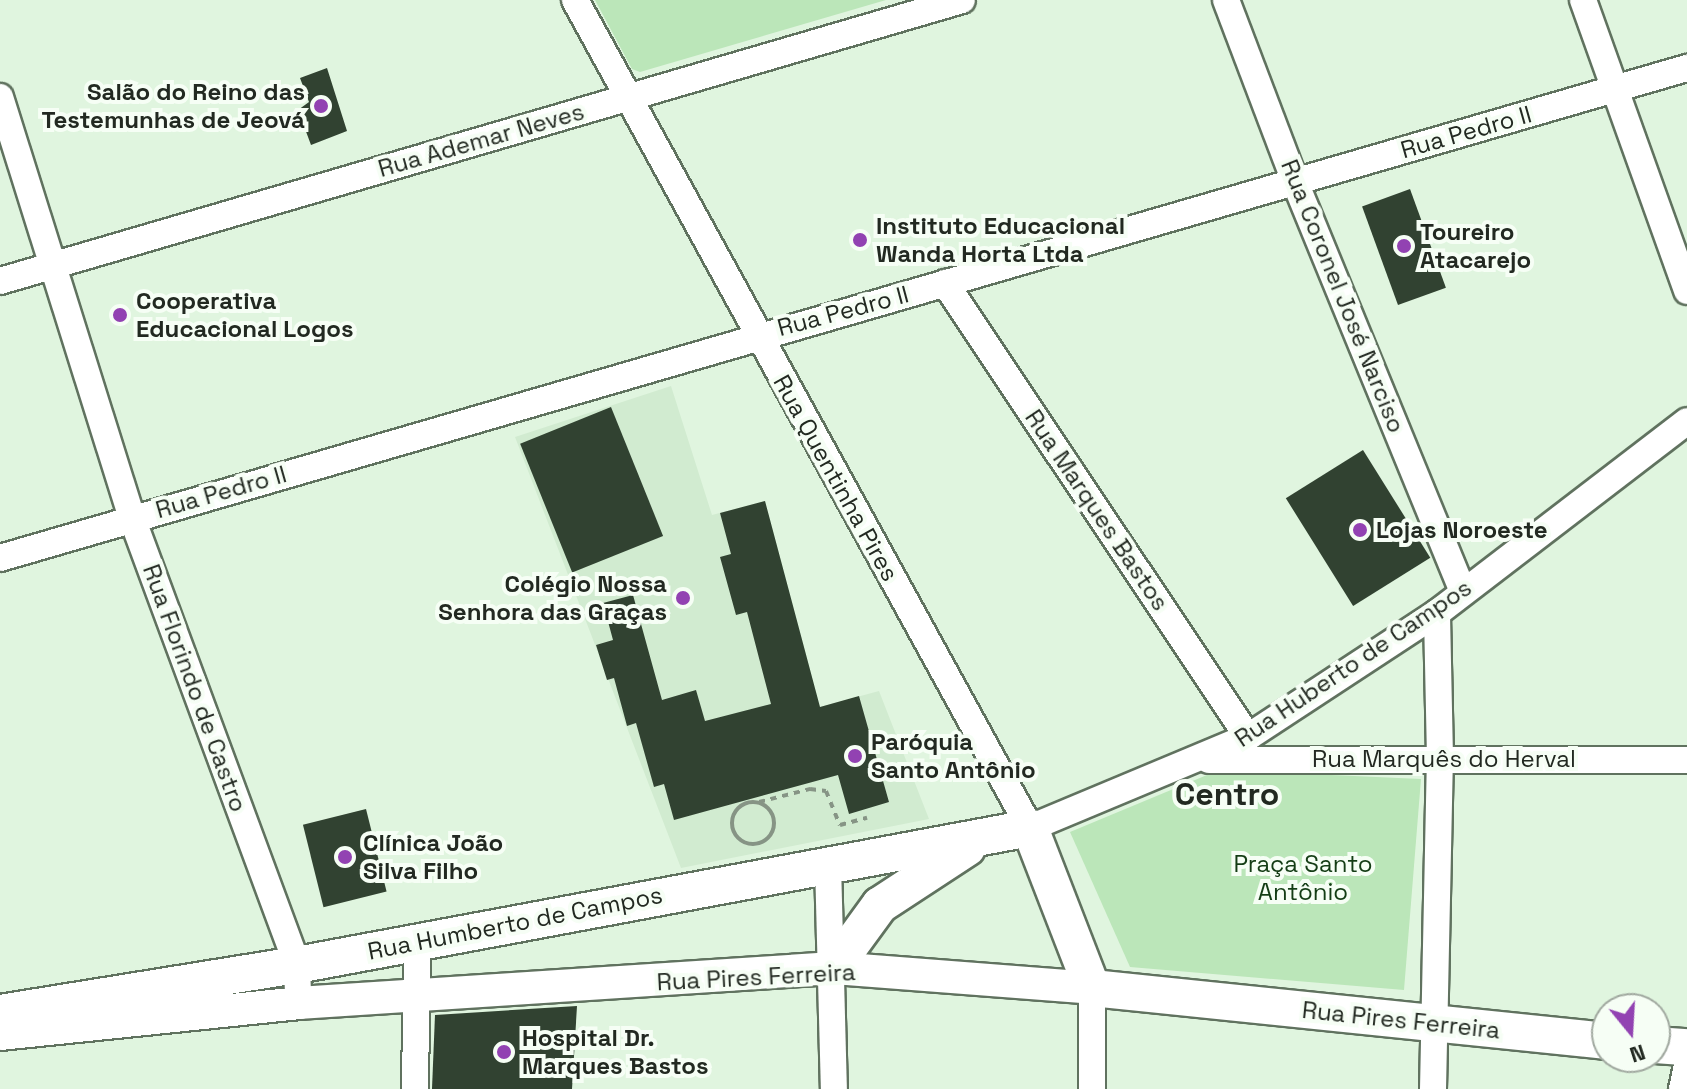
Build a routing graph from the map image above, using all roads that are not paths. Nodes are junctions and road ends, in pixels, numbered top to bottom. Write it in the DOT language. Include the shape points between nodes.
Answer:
graph roads {
  1 [pos="575,0"];
  2 [pos="962,0"];
  3 [pos="1226,0"];
  4 [pos="1583,0"];
  5 [pos="1687,68"];
  6 [pos="1612,89"];
  7 [pos="0,97"];
  8 [pos="628,97"];
  9 [pos="1295,182"];
  10 [pos="52,266"];
  11 [pos="0,281"];
  12 [pos="945,283"];
  13 [pos="1687,291"];
  14 [pos="756,335"];
  15 [pos="1687,421"];
  16 [pos="132,518"];
  17 [pos="0,558"];
  18 [pos="1463,591"];
  19 [pos="1437,613"];
  20 [pos="1248,737"];
  21 [pos="1440,758"];
  22 [pos="1687,760"];
  23 [pos="1201,761"];
  24 [pos="1030,828"];
  25 [pos="986,836"];
  26 [pos="828,864"];
  27 [pos="417,941"];
  28 [pos="297,965"];
  29 [pos="834,968"];
  30 [pos="1092,988"];
  31 [pos="418,999"];
  32 [pos="298,1003"];
  33 [pos="0,1013"];
  34 [pos="1434,1027"];
  35 [pos="0,1034"];
  36 [pos="1591,1040"];
  37 [pos="1687,1066"];
  38 [pos="415,1089"];
  39 [pos="834,1089"];
  40 [pos="1092,1089"];
  41 [pos="1433,1089"];
  42 [pos="1682,1089"];
  1 -- 8 [label="street, Rua Quentinha Pires"];
  2 -- 8 [label="street, Rua Ademar Neves"];
  3 -- 9 [label="street, Rua Coronel José Narciso"];
  4 -- 6 [label="street"];
  5 -- 6 [label="street, Rua Pedro II"];
  6 -- 9 [label="street, Rua Pedro II"];
  6 -- 13 [label="street"];
  7 -- 10 [label="street, Rua Florindo de Castro"];
  8 -- 10 [label="street, Rua Ademar Neves"];
  8 -- 14 [label="street, Rua Quentinha Pires"];
  9 -- 12 [label="street, Rua Pedro II"];
  9 -- 18 [label="street, Rua Coronel José Narciso"];
  10 -- 11 [label="street, Rua Ademar Neves"];
  10 -- 16 [label="street, Rua Florindo de Castro"];
  12 -- 14 [label="street, Rua Pedro II"];
  12 -- 20 [label="street, Rua Marques Bastos"];
  14 -- 16 [label="street, Rua Pedro II"];
  14 -- 24 [label="street, Rua Quentinha Pires"];
  15 -- 18 [label="street, Rua Huberto de Campos"];
  16 -- 17 [label="street, Rua Pedro II"];
  16 -- 28 [label="street, Rua Florindo de Castro"];
  18 -- 19 [label="street, Rua Huberto de Campos"];
  19 -- 20 [label="street, Rua Huberto de Campos"];
  19 -- 21 [label="street"];
  20 -- 23 [label="street, Rua Huberto de Campos"];
  21 -- 22 [label="street, Rua Marquês do Herval"];
  21 -- 23 [label="street, Rua Marquês do Herval"];
  21 -- 34 [label="street"];
  23 -- 24 [label="street, Rua Huberto de Campos"];
  24 -- 25 [label="main road, Rua Humberto de Campos"];
  24 -- 30 [label="main road"];
  25 -- 26 [label="main road, Rua Humberto de Campos"];
  25 -- 29 [label="main road" via="880,905"];
  26 -- 27 [label="main road, Rua Humberto de Campos"];
  26 -- 29 [label="street"];
  27 -- 28 [label="main road, Rua Humberto de Campos"];
  27 -- 31 [label="street"];
  28 -- 32 [label="street, Rua Florindo de Castro"];
  28 -- 33 [label="main road, Rua Humberto de Campos"];
  29 -- 30 [label="street, Rua Pires Ferreira"];
  29 -- 31 [label="street, Rua Pires Ferreira"];
  29 -- 39 [label="street"];
  30 -- 34 [label="main road, Rua Pires Ferreira"];
  30 -- 40 [label="street"];
  31 -- 32 [label="street, Rua Pires Ferreira"];
  31 -- 38 [label="street"];
  32 -- 35 [label="street, Rua Pires Ferreira"];
  34 -- 36 [label="main road, Rua Pires Ferreira"];
  34 -- 41 [label="street"];
  37 -- 42 [label="street"];
}
